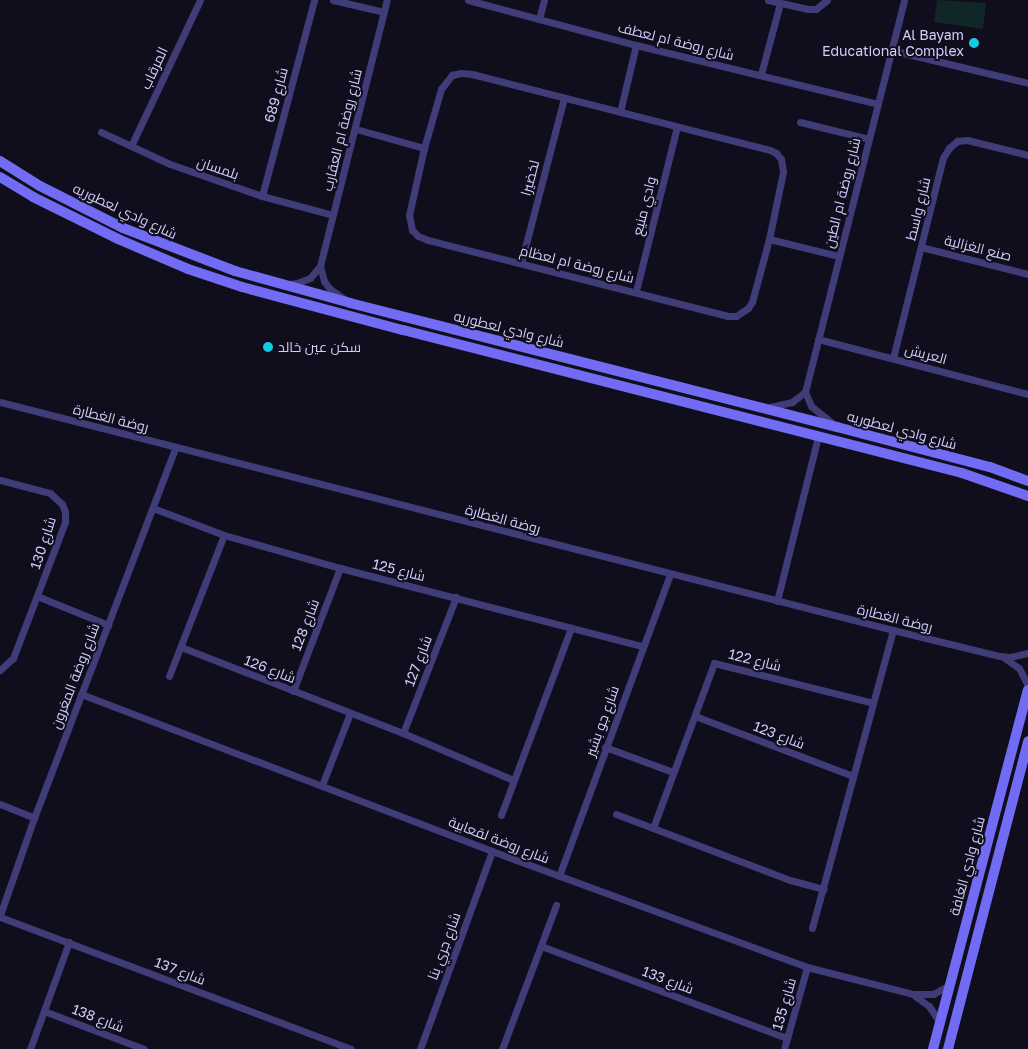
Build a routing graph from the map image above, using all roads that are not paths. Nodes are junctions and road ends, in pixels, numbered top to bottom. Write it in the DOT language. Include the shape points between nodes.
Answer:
graph roads {
  1 [pos="200,0"];
  2 [pos="314,0"];
  3 [pos="333,0"];
  4 [pos="388,0"];
  5 [pos="468,0"];
  6 [pos="544,0"];
  7 [pos="768,0"];
  8 [pos="827,0"];
  9 [pos="904,0"];
  10 [pos="780,3"];
  11 [pos="384,12"];
  12 [pos="540,19"];
  13 [pos="636,45"];
  14 [pos="891,50"];
  15 [pos="761,74"];
  16 [pos="1028,83"];
  17 [pos="564,98"];
  18 [pos="878,104"];
  19 [pos="620,112"];
  20 [pos="800,122"];
  21 [pos="677,126"];
  22 [pos="356,129"];
  23 [pos="101,132"];
  24 [pos="869,139"];
  25 [pos="131,146"];
  26 [pos="424,148"];
  27 [pos="1028,155"];
  28 [pos="0,161"];
  29 [pos="0,177"];
  30 [pos="262,196"];
  31 [pos="332,215"];
  32 [pos="768,239"];
  33 [pos="921,247"];
  34 [pos="839,256"];
  35 [pos="521,264"];
  36 [pos="320,266"];
  37 [pos="1028,274"];
  38 [pos="280,284"];
  39 [pos="636,291"];
  40 [pos="350,303"];
  41 [pos="818,339"];
  42 [pos="893,358"];
  43 [pos="805,392"];
  44 [pos="1028,394"];
  45 [pos="0,402"];
  46 [pos="764,408"];
  47 [pos="837,427"];
  48 [pos="818,436"];
  49 [pos="176,448"];
  50 [pos="0,480"];
  51 [pos="1028,481"];
  52 [pos="1028,496"];
  53 [pos="154,508"];
  54 [pos="224,535"];
  55 [pos="340,568"];
  56 [pos="670,575"];
  57 [pos="38,596"];
  58 [pos="456,597"];
  59 [pos="777,601"];
  60 [pos="108,625"];
  61 [pos="571,628"];
  62 [pos="893,630"];
  63 [pos="642,646"];
  64 [pos="181,647"];
  65 [pos="1028,653"];
  66 [pos="1000,656"];
  67 [pos="0,670"];
  68 [pos="169,676"];
  69 [pos="1028,686"];
  70 [pos="1028,690"];
  71 [pos="293,691"];
  72 [pos="81,694"];
  73 [pos="873,702"];
  74 [pos="350,713"];
  75 [pos="695,716"];
  76 [pos="403,733"];
  77 [pos="1028,741"];
  78 [pos="605,747"];
  79 [pos="673,772"];
  80 [pos="853,776"];
  81 [pos="513,780"];
  82 [pos="322,785"];
  83 [pos="0,804"];
  84 [pos="616,814"];
  85 [pos="501,815"];
  86 [pos="34,818"];
  87 [pos="653,828"];
  88 [pos="492,851"];
  89 [pos="559,876"];
  90 [pos="824,889"];
  91 [pos="556,905"];
  92 [pos="0,916"];
  93 [pos="812,928"];
  94 [pos="69,942"];
  95 [pos="541,946"];
  96 [pos="807,967"];
  97 [pos="950,985"];
  98 [pos="913,994"];
  99 [pos="44,1011"];
  100 [pos="940,1023"];
  101 [pos="787,1038"];
  102 [pos="342,1047"];
  103 [pos="30,1049"];
  104 [pos="144,1049"];
  105 [pos="351,1049"];
  106 [pos="420,1049"];
  107 [pos="502,1049"];
  108 [pos="784,1049"];
  109 [pos="933,1049"];
  110 [pos="948,1049"];
  1 -- 25 [label="street, المرقاب"];
  2 -- 30 [label="street, شارع 689"];
  3 -- 11 [label="street"];
  4 -- 11 [label="street, شارع روضة ام العقارب"];
  5 -- 12 [label="street, شارع روضة ام لعطف"];
  6 -- 12 [label="street"];
  7 -- 10 [label="street"];
  8 -- 10 [label="street" via="816,8"];
  9 -- 14 [label="street, شارع روضة ام الطين"];
  10 -- 15 [label="street"];
  11 -- 22 [label="street, شارع روضة ام العقارب"];
  12 -- 13 [label="street, شارع روضة ام لعطف"];
  13 -- 15 [label="street, شارع روضة ام لعطف"];
  13 -- 19 [label="street"];
  14 -- 16 [label="street"];
  14 -- 18 [label="street, شارع روضة ام الطين"];
  15 -- 18 [label="street, شارع روضة ام لعطف"];
  17 -- 19 [label="street, شارع روضة ام لعظام"];
  17 -- 26 [label="street, شارع روضة ام لعظام" via="472,74 452,76 441,89"];
  17 -- 35 [label="street, لخضيرا"];
  18 -- 24 [label="street, شارع روضة ام الطين"];
  19 -- 21 [label="street, شارع روضة ام لعظام"];
  20 -- 24 [label="street"];
  21 -- 32 [label="street, شارع روضة ام لعظام" via="770,150 781,159 783,172"];
  21 -- 39 [label="street, وادي منيع"];
  22 -- 26 [label="street"];
  22 -- 31 [label="street, شارع روضة ام العقارب"];
  23 -- 25 [label="street, بلمسان"];
  24 -- 34 [label="street, شارع روضة ام الطين"];
  25 -- 30 [label="street, بلمسان" via="170,164"];
  26 -- 35 [label="street, شارع روضة ام لعظام" via="409,215 412,230 428,240"];
  27 -- 33 [label="street, شارع واسط" via="974,140 957,142 949,148 943,158"];
  28 -- 38 [label="street, شارع وادي لعطوريه" via="40,186 123,228 183,253"];
  29 -- 48 [label="street, شارع وادي لعطوريه" via="118,239 188,269 242,287"];
  30 -- 31 [label="street, بلمسان"];
  31 -- 36 [label="street, شارع روضة ام العقارب"];
  32 -- 34 [label="street"];
  32 -- 39 [label="street, شارع روضة ام لعظام" via="752,302 736,316"];
  33 -- 37 [label="street, صنع الغزالية"];
  33 -- 42 [label="street, شارع واسط"];
  34 -- 41 [label="street, شارع روضة ام الطين"];
  35 -- 39 [label="street, شارع روضة ام لعظام"];
  36 -- 38 [label="street" via="304,281"];
  36 -- 40 [label="street" via="329,288"];
  38 -- 40 [label="street, شارع وادي لعطوريه"];
  40 -- 46 [label="street, شارع وادي لعطوريه"];
  41 -- 42 [label="street, العريش"];
  41 -- 43 [label="street, شارع روضة ام الطين"];
  42 -- 44 [label="street, العريش"];
  43 -- 46 [label="street" via="785,405"];
  43 -- 47 [label="street" via="816,413"];
  45 -- 49 [label="street, روضة الغطارة"];
  46 -- 47 [label="street, شارع وادي لعطوريه"];
  47 -- 51 [label="street, شارع وادي لعطوريه" via="990,467"];
  48 -- 52 [label="street, شارع وادي لعطوريه" via="962,473"];
  48 -- 59 [label="street"];
  49 -- 53 [label="street, شارع روضة المغرون"];
  49 -- 56 [label="street, روضة الغطارة"];
  50 -- 57 [label="street, شارع 130" via="50,493 62,504 65,522"];
  53 -- 54 [label="street, شارع 125"];
  53 -- 60 [label="street, شارع روضة المغرون"];
  54 -- 55 [label="street, شارع 125"];
  54 -- 64 [label="street"];
  55 -- 58 [label="street, شارع 125"];
  55 -- 71 [label="street, شارع 128"];
  56 -- 59 [label="street, روضة الغطارة"];
  56 -- 63 [label="street, شارع جو بشير"];
  57 -- 60 [label="street"];
  57 -- 67 [label="street, شارع 130" via="13,658"];
  58 -- 61 [label="street, شارع 125"];
  58 -- 76 [label="street, شارع 127"];
  59 -- 62 [label="street, روضة الغطارة"];
  60 -- 72 [label="street, شارع روضة المغرون"];
  61 -- 63 [label="street, شارع 125"];
  61 -- 81 [label="street"];
  62 -- 66 [label="street, روضة الغطارة"];
  62 -- 73 [label="street"];
  63 -- 78 [label="street, شارع جو بشير"];
  64 -- 68 [label="street"];
  64 -- 71 [label="street, شارع 126"];
  65 -- 66 [label="street, روضة الغطارة"];
  66 -- 69 [label="street, روضة الغطارة" via="1018,668"];
  70 -- 97 [label="street, شارع وادي الغافة"];
  71 -- 74 [label="street, شارع 126"];
  72 -- 82 [label="street, شارع روضة لقعابية"];
  72 -- 86 [label="street, شارع روضة المغرون"];
  73 -- 75 [label="street, شارع 122" via="714,663"];
  73 -- 80 [label="street"];
  74 -- 76 [label="street, شارع 126"];
  74 -- 82 [label="street"];
  75 -- 79 [label="street, شارع 122"];
  75 -- 80 [label="street, شارع 123"];
  76 -- 81 [label="street, شارع 126"];
  77 -- 110 [label="street, شارع وادي الغافة"];
  78 -- 79 [label="street"];
  78 -- 89 [label="street, شارع جو بشير"];
  79 -- 87 [label="street, شارع 122"];
  80 -- 90 [label="street"];
  81 -- 85 [label="street"];
  82 -- 88 [label="street, شارع روضة لقعابية"];
  83 -- 86 [label="street"];
  84 -- 87 [label="street"];
  86 -- 92 [label="street, شارع روضة المغرون"];
  87 -- 90 [label="street" via="790,880"];
  88 -- 89 [label="street, شارع روضة لقعابية"];
  88 -- 106 [label="street, شارع جري بنا"];
  89 -- 96 [label="street, شارع روضة لقعابية"];
  90 -- 93 [label="street"];
  91 -- 95 [label="street"];
  92 -- 94 [label="street, شارع 137"];
  94 -- 99 [label="street"];
  94 -- 102 [label="street, شارع 137"];
  95 -- 101 [label="street, شارع 133"];
  95 -- 107 [label="street"];
  96 -- 98 [label="street, شارع روضة لقعابية"];
  96 -- 101 [label="street, شارع 135"];
  97 -- 98 [label="street, شارع روضة لقعابية" via="932,994"];
  97 -- 100 [label="street, شارع وادي الغافة"];
  98 -- 100 [label="street, شارع روضة لقعابية" via="929,1006"];
  99 -- 103 [label="street"];
  99 -- 104 [label="street, شارع 138"];
  100 -- 109 [label="street, شارع وادي الغافة"];
  101 -- 108 [label="street, شارع 135"];
  102 -- 105 [label="street, شارع 137"];
}
